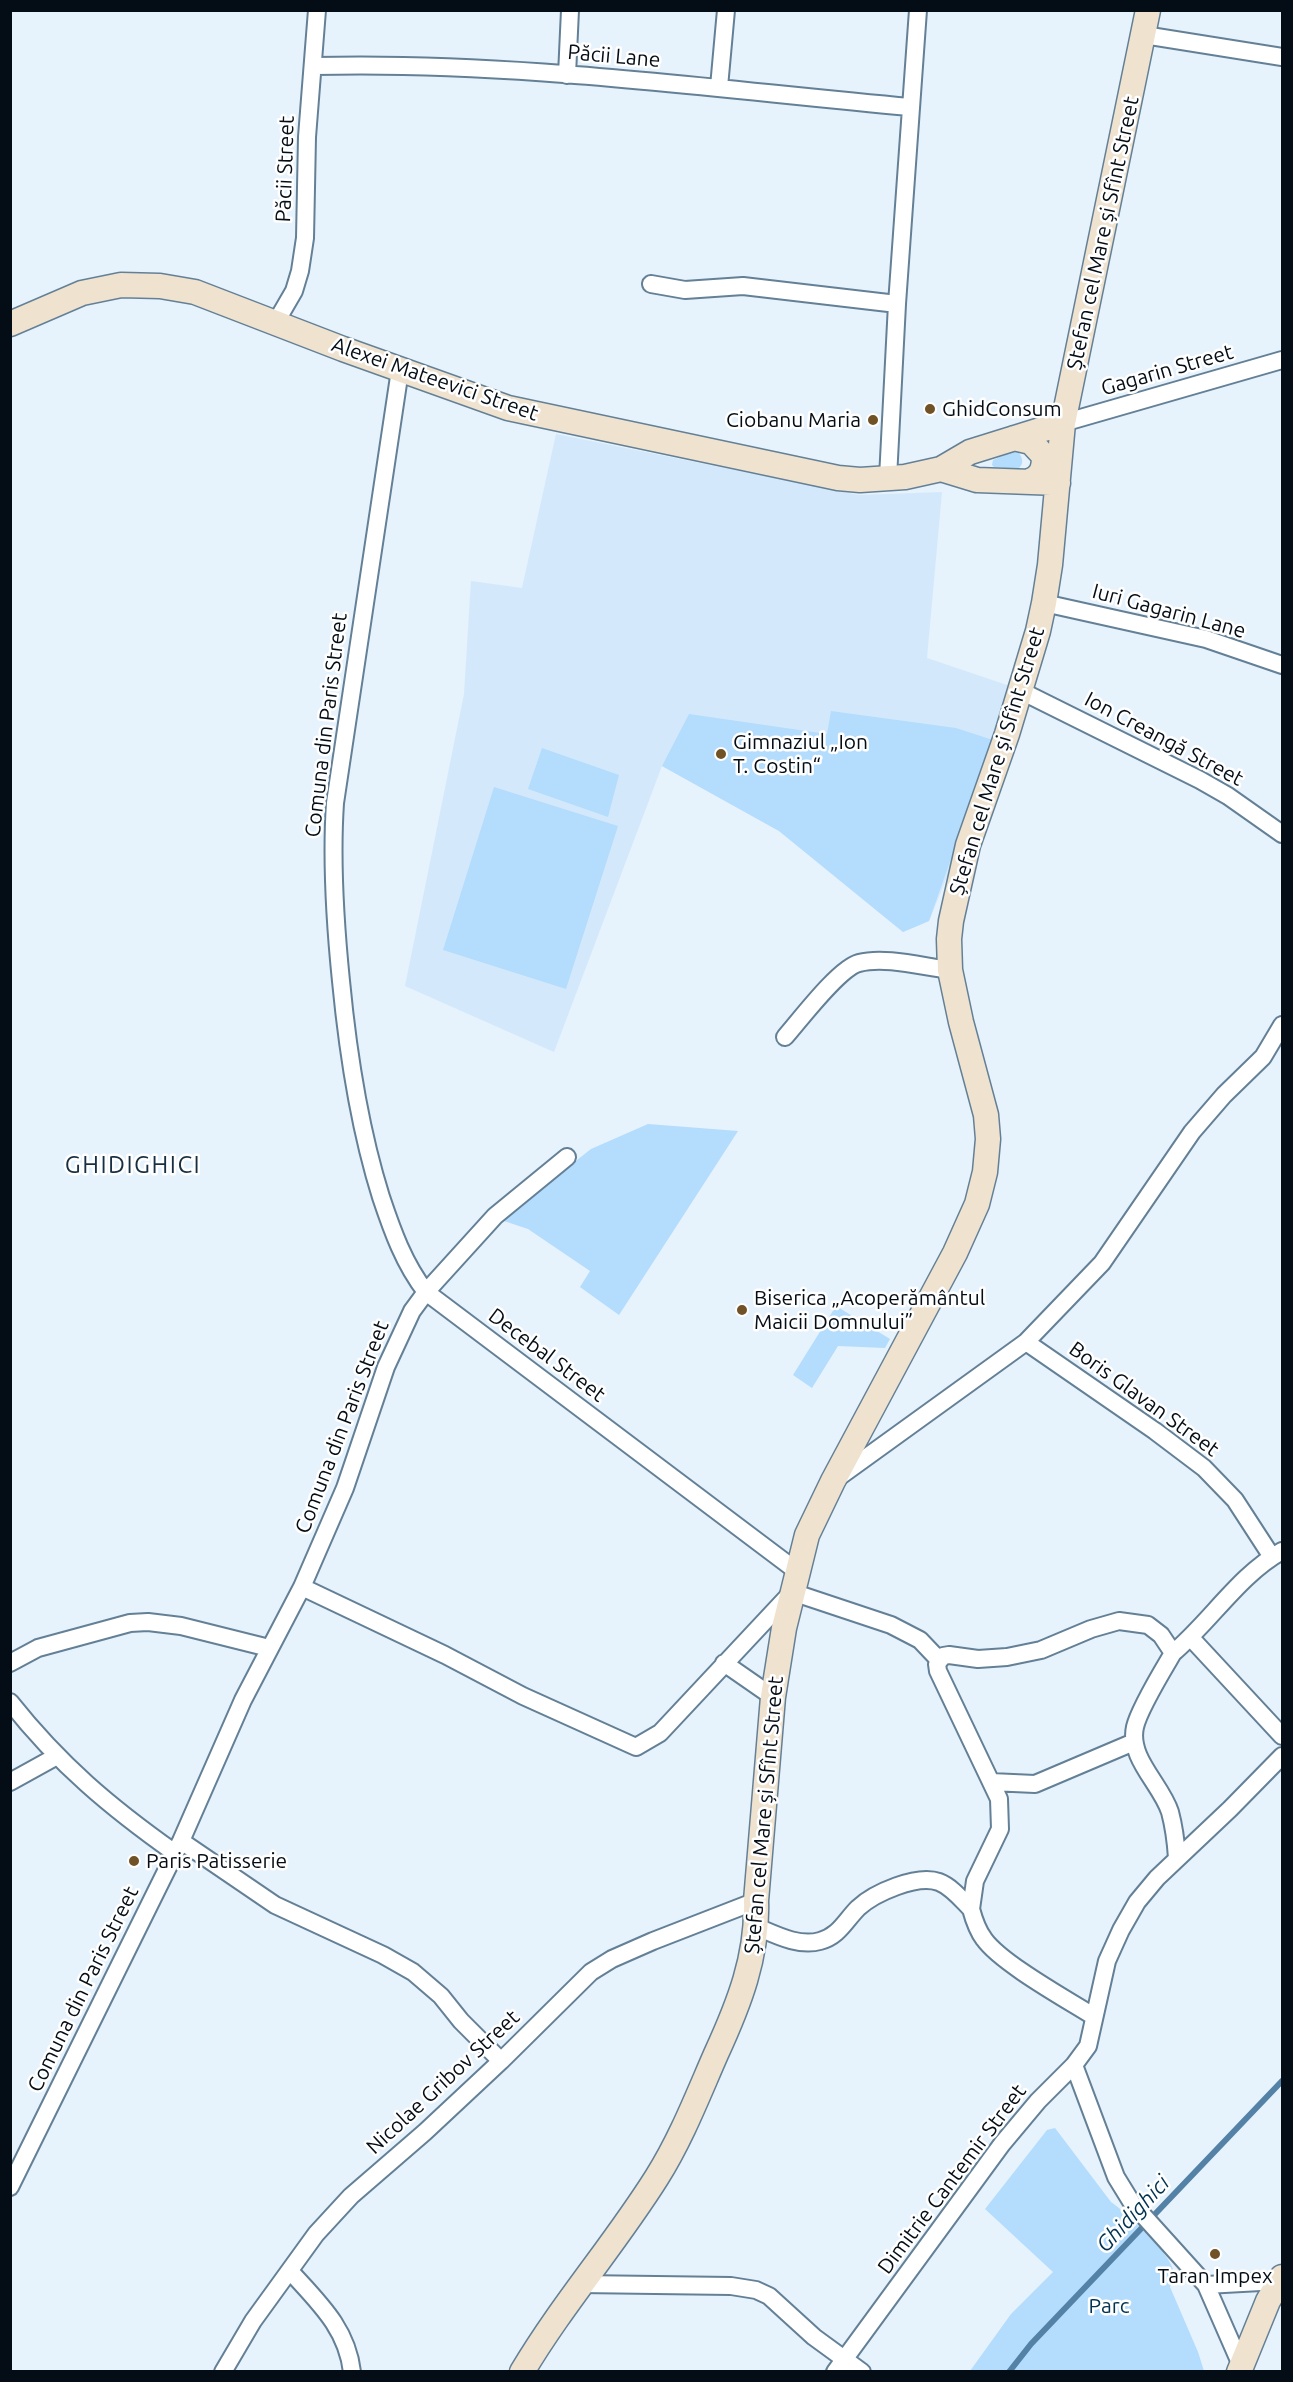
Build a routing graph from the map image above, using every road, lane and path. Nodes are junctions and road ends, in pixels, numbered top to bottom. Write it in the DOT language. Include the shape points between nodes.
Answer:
graph roads {
  1 [pos="317,10"];
  2 [pos="570,10"];
  3 [pos="726,10"];
  4 [pos="918,10"];
  5 [pos="1148,10"];
  6 [pos="1144,35"];
  7 [pos="1282,57"];
  8 [pos="314,66"];
  9 [pos="567,75"];
  10 [pos="719,87"];
  11 [pos="910,107"];
  12 [pos="651,284"];
  13 [pos="897,304"];
  14 [pos="276,322"];
  15 [pos="10,324"];
  16 [pos="1282,360"];
  17 [pos="400,370"];
  18 [pos="1063,423"];
  19 [pos="1014,438"];
  20 [pos="940,469"];
  21 [pos="888,478"];
  22 [pos="1025,482"];
  23 [pos="1058,483"];
  24 [pos="1044,603"];
  25 [pos="1282,665"];
  26 [pos="1019,690"];
  27 [pos="1282,834"];
  28 [pos="950,970"];
  29 [pos="1282,1025"];
  30 [pos="785,1037"];
  31 [pos="567,1156"];
  32 [pos="426,1292"];
  33 [pos="1026,1342"];
  34 [pos="833,1481"];
  35 [pos="1277,1554"];
  36 [pos="795,1582"];
  37 [pos="302,1587"];
  38 [pos="1191,1638"];
  39 [pos="269,1647"];
  40 [pos="1173,1653"];
  41 [pos="939,1660"];
  42 [pos="10,1663"];
  43 [pos="724,1663"];
  44 [pos="773,1697"];
  45 [pos="10,1702"];
  46 [pos="1282,1736"];
  47 [pos="1134,1743"];
  48 [pos="57,1756"];
  49 [pos="1282,1756"];
  50 [pos="10,1782"];
  51 [pos="991,1782"];
  52 [pos="178,1847"];
  53 [pos="1177,1858"];
  54 [pos="756,1901"];
  55 [pos="971,1909"];
  56 [pos="757,1927"];
  57 [pos="1093,2016"];
  58 [pos="501,2061"];
  59 [pos="1074,2065"];
  60 [pos="10,2187"];
  61 [pos="290,2271"];
  62 [pos="1281,2279"];
  63 [pos="580,2284"];
  64 [pos="1206,2285"];
  65 [pos="840,2366"];
  66 [pos="1240,2368"];
  67 [pos="223,2372"];
  68 [pos="352,2372"];
  69 [pos="522,2372"];
  70 [pos="862,2372"];
  1 -- 8 [label="street, Păcii Street"];
  2 -- 9 [label="street"];
  3 -- 10 [label="street"];
  4 -- 11 [label="street"];
  5 -- 6 [label="street, Ștefan cel Mare și Sfînt Street"];
  6 -- 7 [label="street"];
  6 -- 18 [label="street, Ștefan cel Mare și Sfînt Street"];
  8 -- 9 [label="street, Păcii Lane" via="411,65"];
  8 -- 14 [label="street, Păcii Street" via="307,137 305,238 294,291"];
  9 -- 10 [label="street, Păcii Lane"];
  10 -- 11 [label="street, Păcii Lane"];
  11 -- 13 [label="street"];
  12 -- 13 [label="street" via="685,290 743,286"];
  13 -- 21 [label="street"];
  14 -- 15 [label="street, Alexei Mateevici Street" via="195,292 121,285 82,293"];
  14 -- 17 [label="street, Alexei Mateevici Street"];
  16 -- 18 [label="street, Gagarin Street"];
  17 -- 21 [label="street, Alexei Mateevici Street" via="508,408 838,478"];
  17 -- 32 [label="street, Comuna din Paris Street" via="335,803 334,909 346,1033 372,1167 401,1250"];
  18 -- 19 [label="street"];
  18 -- 23 [label="street, Ștefan cel Mare și Sfînt Street"];
  19 -- 20 [label="street" via="970,452"];
  19 -- 22 [label="street" via="1031,442 1044,456 1044,469"];
  20 -- 21 [label="street, Alexei Mateevici Street"];
  20 -- 22 [label="street" via="977,480"];
  22 -- 23 [label="street"];
  23 -- 24 [label="street, Ștefan cel Mare și Sfînt Street"];
  24 -- 25 [label="street, Iuri Gagarin Lane" via="1206,639"];
  24 -- 26 [label="street, Ștefan cel Mare și Sfînt Street"];
  26 -- 27 [label="street, Ion Creangă Street" via="1200,780"];
  26 -- 28 [label="street, Ștefan cel Mare și Sfînt Street" via="958,884 949,939"];
  28 -- 30 [label="street" via="875,960 856,963 840,975"];
  28 -- 34 [label="street, Ștefan cel Mare și Sfînt Street" via="986,1115 985,1172 977,1204 955,1253"];
  29 -- 33 [label="street" via="1263,1057 1191,1132 1102,1263"];
  31 -- 32 [label="street" via="495,1216"];
  32 -- 36 [label="street, Decebal Street"];
  32 -- 37 [label="street, Comuna din Paris Street" via="412,1311 386,1367 345,1488"];
  33 -- 34 [label="street"];
  33 -- 35 [label="street, Boris Glavan Street" via="1204,1468"];
  34 -- 36 [label="street, Ștefan cel Mare și Sfînt Street" via="807,1535"];
  35 -- 38 [label="street, Boris Glavan Street" via="1239,1586"];
  36 -- 41 [label="street" via="920,1640"];
  36 -- 43 [label="street"];
  36 -- 44 [label="street, Ștefan cel Mare și Sfînt Street"];
  37 -- 39 [label="street, Comuna din Paris Street"];
  37 -- 43 [label="street" via="636,1747 660,1732"];
  38 -- 40 [label="street, Boris Glavan Street"];
  38 -- 46 [label="street"];
  39 -- 42 [label="street" via="181,1626 130,1623 38,1648"];
  39 -- 52 [label="street, Comuna din Paris Street"];
  40 -- 41 [label="street" via="1161,1635 1148,1625 1119,1621 1041,1650 978,1659 949,1654"];
  40 -- 47 [label="street" via="1142,1710"];
  41 -- 51 [label="street" via="938,1671"];
  43 -- 44 [label="street"];
  44 -- 54 [label="street, Ștefan cel Mare și Sfînt Street"];
  45 -- 48 [label="street"];
  47 -- 51 [label="street" via="1035,1784"];
  47 -- 53 [label="street" via="1170,1812"];
  48 -- 50 [label="street"];
  48 -- 52 [label="street" via="101,1798"];
  49 -- 53 [label="street, Dimitrie Cantemir Street"];
  51 -- 55 [label="street" via="999,1799 1000,1829 975,1881"];
  52 -- 58 [label="street" via="275,1905 413,1972 441,1996"];
  52 -- 60 [label="street, Comuna din Paris Street"];
  53 -- 57 [label="street, Dimitrie Cantemir Street" via="1137,1902 1121,1930 1107,1961"];
  54 -- 56 [label="street, Ștefan cel Mare și Sfînt Street"];
  54 -- 58 [label="street, Nicolae Gribov Street" via="653,1941 598,1968"];
  55 -- 56 [label="street" via="939,1882 924,1880 870,1899 840,1930 819,1941 788,1939"];
  55 -- 57 [label="street" via="985,1941"];
  56 -- 63 [label="street, Ștefan cel Mare și Sfînt Street" via="735,2013 687,2118 659,2174 624,2228"];
  57 -- 59 [label="street, Dimitrie Cantemir Street" via="1088,2046"];
  58 -- 61 [label="street, Nicolae Gribov Street" via="351,2196 316,2234"];
  59 -- 64 [label="street" via="1116,2177 1132,2203"];
  59 -- 65 [label="street, Dimitrie Cantemir Street" via="1002,2144"];
  61 -- 67 [label="street, Nicolae Gribov Street" via="253,2321"];
  61 -- 68 [label="street" via="341,2332"];
  62 -- 64 [label="street"];
  62 -- 66 [label="street"];
  63 -- 65 [label="street" via="731,2286 756,2290 769,2296"];
  63 -- 69 [label="street, Ștefan cel Mare și Sfînt Street"];
  64 -- 66 [label="street"];
  65 -- 70 [label="street"];
}
